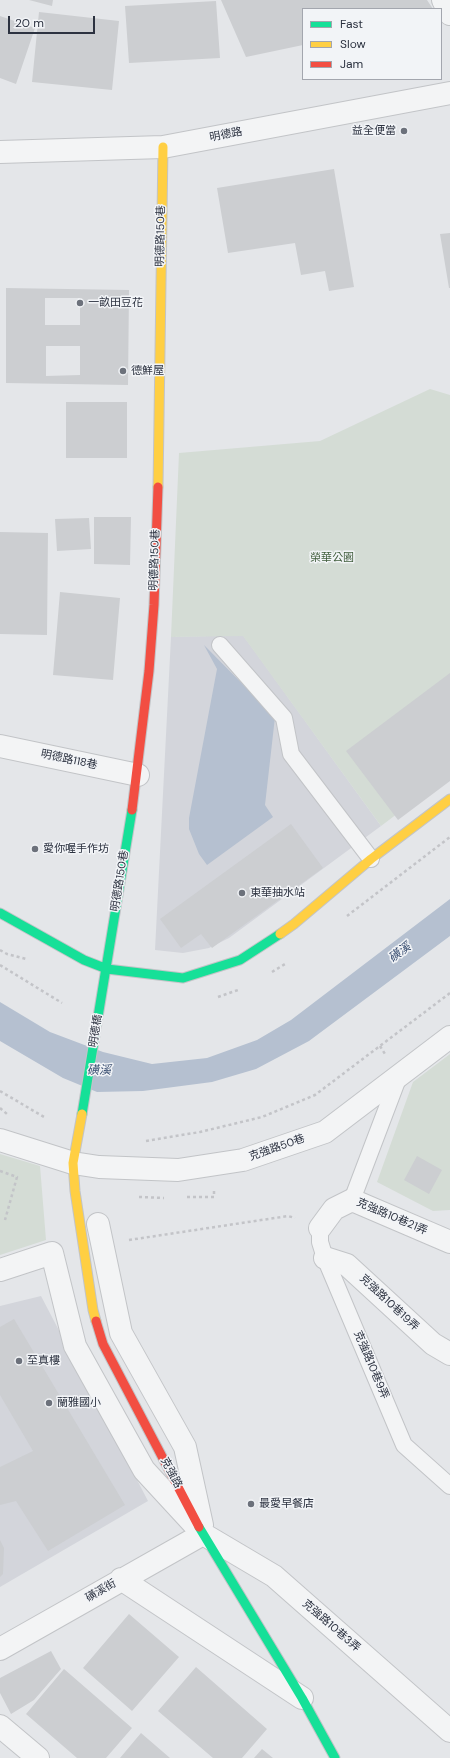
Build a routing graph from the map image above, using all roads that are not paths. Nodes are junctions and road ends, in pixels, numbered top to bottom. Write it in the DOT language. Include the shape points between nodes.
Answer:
graph roads {
  1 [pos="443,0"];
  2 [pos="450,14"];
  3 [pos="450,93"];
  4 [pos="163,147"];
  5 [pos="0,152"];
  6 [pos="220,645"];
  7 [pos="0,746"];
  8 [pos="138,775"];
  9 [pos="450,799"];
  10 [pos="371,859"];
  11 [pos="0,912"];
  12 [pos="107,969"];
  13 [pos="450,1037"];
  14 [pos="400,1074"];
  15 [pos="0,1140"];
  16 [pos="73,1163"];
  17 [pos="352,1200"];
  18 [pos="320,1228"];
  19 [pos="99,1234"];
  20 [pos="450,1242"];
  21 [pos="325,1258"];
  22 [pos="0,1270"];
  23 [pos="450,1354"];
  24 [pos="450,1486"];
  25 [pos="203,1534"];
  26 [pos="121,1579"];
  27 [pos="0,1649"];
  28 [pos="302,1698"];
  29 [pos="0,1726"];
  30 [pos="450,1731"];
  31 [pos="38,1758"];
  32 [pos="335,1758"];
  1 -- 2 [label="street"];
  3 -- 4 [label="street, 明德路"];
  4 -- 5 [label="street, 明德路"];
  4 -- 8 [label="street, 明德路150巷" via="154,605"];
  6 -- 10 [label="lane" via="284,718 291,754"];
  7 -- 8 [label="street, 明德路118巷"];
  8 -- 12 [label="street, 明德路150巷"];
  9 -- 10 [label="street"];
  10 -- 12 [label="street" via="294,924 240,960 183,978"];
  11 -- 12 [label="street" via="84,960"];
  12 -- 16 [label="street, 明德橋"];
  13 -- 14 [label="street, 克強路50巷"];
  14 -- 16 [label="street, 克強路50巷" via="325,1132 243,1160 178,1170 99,1167"];
  14 -- 17 [label="lane"];
  15 -- 16 [label="street, 克強路50巷"];
  16 -- 25 [label="street, 克強路" via="93,1310 103,1344"];
  17 -- 18 [label="street, 克強路10巷21弄" via="334,1208"];
  17 -- 20 [label="street, 克強路10巷21弄"];
  18 -- 21 [label="lane, 克強路10巷9弄" via="320,1242"];
  19 -- 25 [label="street" via="121,1333 185,1447"];
  21 -- 23 [label="street, 克強路10巷19弄" via="347,1265 432,1344"];
  21 -- 24 [label="lane, 克強路10巷9弄" via="404,1445"];
  22 -- 25 [label="street, 克強路10巷3弄" via="52,1253 75,1346 144,1470"];
  25 -- 26 [label="street, 磺溪街"];
  25 -- 28 [label="street, 克強路"];
  25 -- 30 [label="street, 克強路10巷3弄" via="274,1576"];
  26 -- 27 [label="street, 磺溪街"];
  26 -- 28 [label="street"];
  28 -- 32 [label="street, 克強路"];
  29 -- 31 [label="street"];
}
